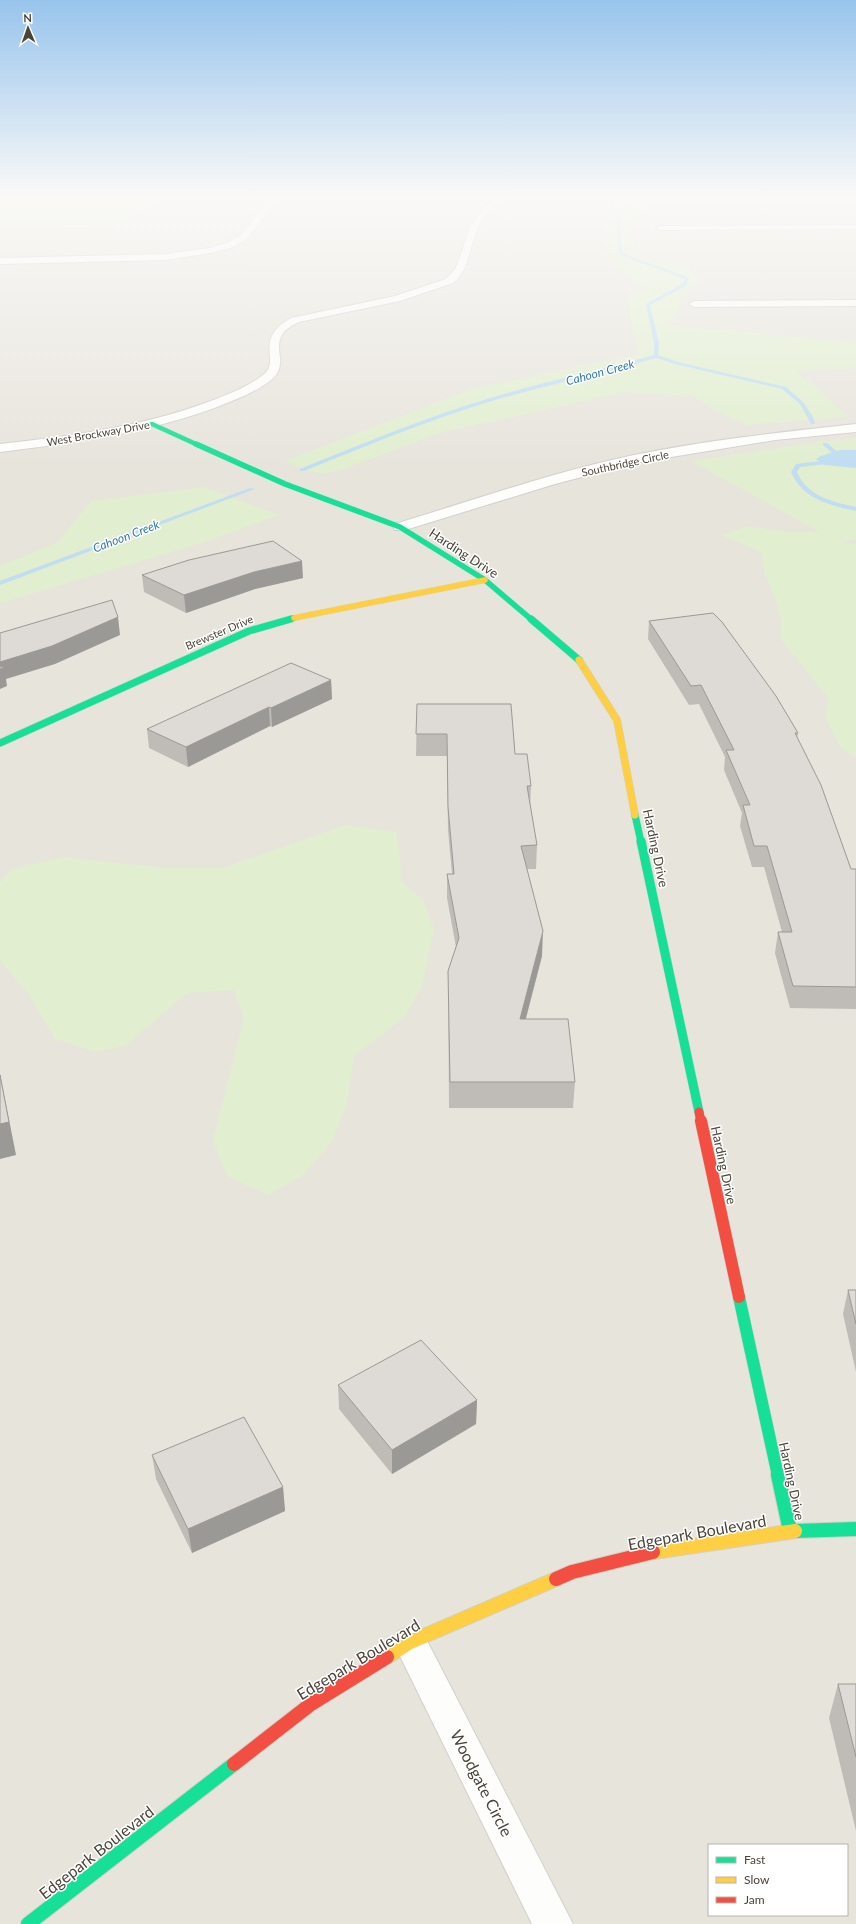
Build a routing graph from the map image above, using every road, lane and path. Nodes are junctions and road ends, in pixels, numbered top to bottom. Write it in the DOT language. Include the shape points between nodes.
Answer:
graph roads {
  1 [pos="437,286"];
  2 [pos="856,303"];
  3 [pos="694,304"];
  4 [pos="152,424"];
  5 [pos="856,428"];
  6 [pos="0,448"];
  7 [pos="400,528"];
  8 [pos="485,580"];
  9 [pos="0,744"];
  10 [pos="856,1529"];
  11 [pos="790,1531"];
  12 [pos="410,1642"];
  13 [pos="28,1924"];
  14 [pos="553,1924"];
  1 -- 4 [label="street, West Brockway Drive" via="391,301 296,320 274,336 275,369 269,377 236,395 195,412"];
  2 -- 3 [label="street"];
  4 -- 6 [label="street, West Brockway Drive" via="70,439"];
  4 -- 7 [label="street, Harding Drive" via="285,484"];
  5 -- 7 [label="street, Southbridge Circle" via="775,436 634,459 550,481"];
  7 -- 8 [label="street, Harding Drive"];
  8 -- 9 [label="street, Brewster Drive" via="294,618 249,631"];
  8 -- 11 [label="street, Harding Drive" via="579,660 617,720"];
  10 -- 11 [label="street, Edgepark Boulevard"];
  11 -- 12 [label="street, Edgepark Boulevard" via="667,1549 572,1572"];
  12 -- 13 [label="street, Edgepark Boulevard" via="311,1704"];
  12 -- 14 [label="street, Woodgate Circle"];
}
